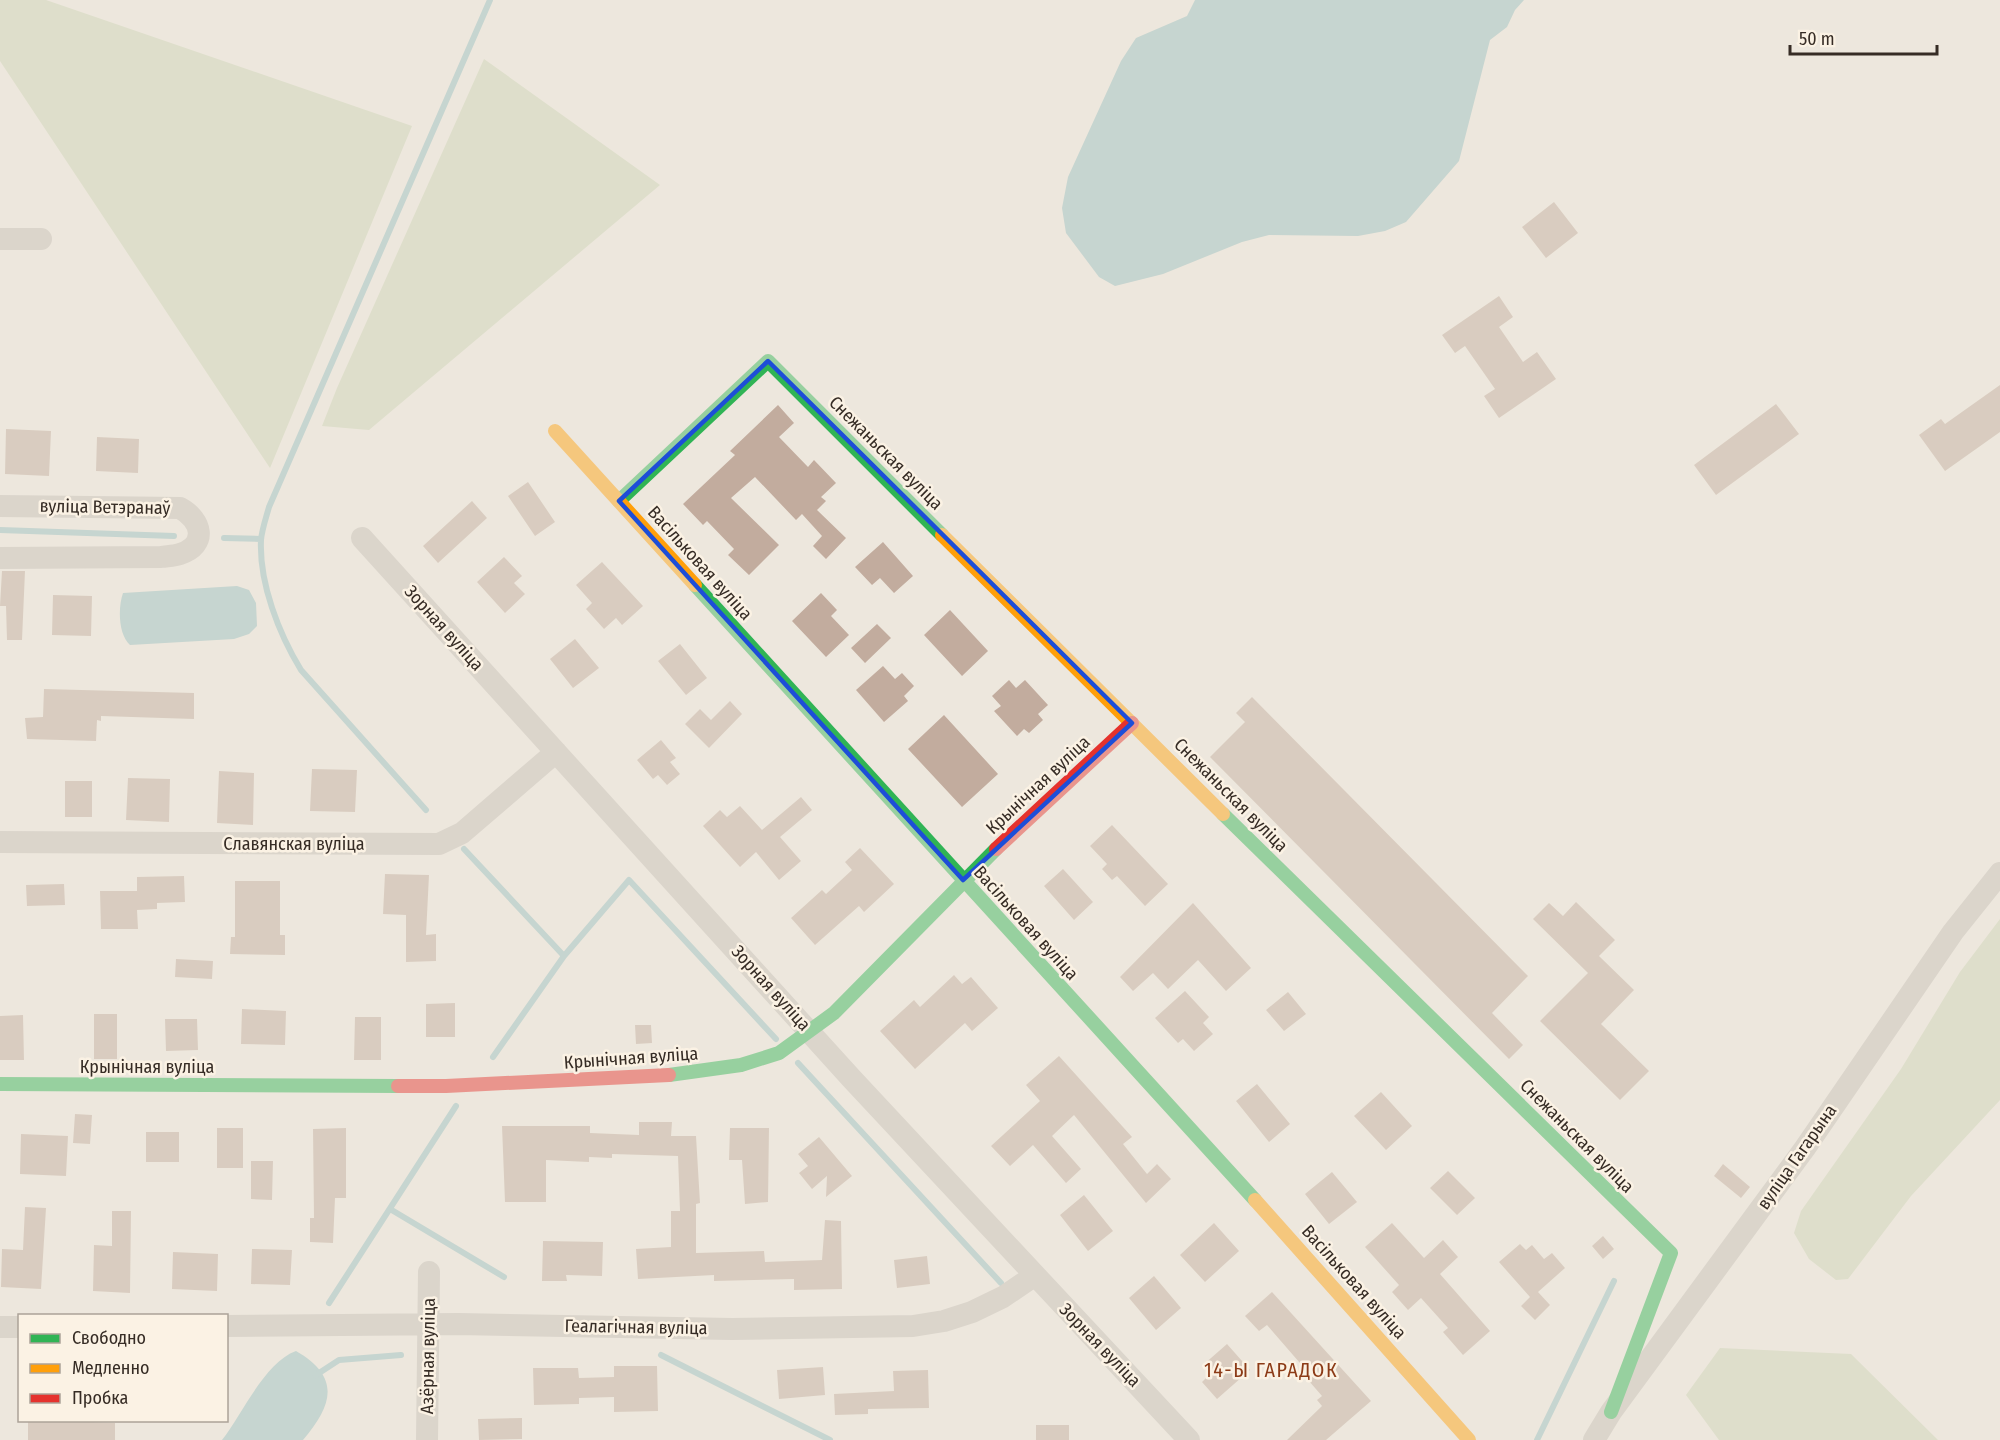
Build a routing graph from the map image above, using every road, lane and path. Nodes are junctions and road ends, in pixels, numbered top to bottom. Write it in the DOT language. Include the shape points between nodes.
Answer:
graph roads {
  1 [pos="0,239"];
  2 [pos="41,239"];
  3 [pos="555,431"];
  4 [pos="619,501"];
  5 [pos="0,506"];
  6 [pos="362,538"];
  7 [pos="0,558"];
  8 [pos="1132,723"];
  9 [pos="556,752"];
  10 [pos="0,843"];
  11 [pos="2000,873"];
  12 [pos="963,880"];
  13 [pos="808,1030"];
  14 [pos="0,1084"];
  15 [pos="429,1272"];
  16 [pos="1034,1276"];
  17 [pos="429,1325"];
  18 [pos="228,1326"];
  19 [pos="0,1327"];
  20 [pos="18,1327"];
  21 [pos="1611,1413"];
  22 [pos="1185,1438"];
  23 [pos="427,1440"];
  24 [pos="1469,1440"];
  25 [pos="1594,1440"];
  1 -- 2 [label="street"];
  3 -- 4 [label="street, Васільковая вуліца"];
  4 -- 8 [label="street, Снежаньская вуліца" via="768,361"];
  4 -- 12 [label="street, Васільковая вуліца"];
  5 -- 7 [label="street, вуліца Ветэранаў" via="180,508 193,514 199,537 193,547 181,554 161,557"];
  6 -- 9 [label="street, Зорная вуліца"];
  8 -- 12 [label="street, Крынічная вуліца"];
  8 -- 21 [label="street, Снежаньская вуліца" via="1671,1253"];
  9 -- 10 [label="street, Славянская вуліца" via="462,833 439,844"];
  9 -- 13 [label="street, Зорная вуліца"];
  11 -- 21 [label="street, вуліца Гагарына" via="1953,932 1805,1148"];
  12 -- 13 [label="street, Крынічная вуліца" via="834,1013"];
  12 -- 24 [label="street, Васільковая вуліца"];
  13 -- 14 [label="street, Крынічная вуліца" via="779,1053 741,1065 689,1074 446,1086"];
  13 -- 16 [label="street, Зорная вуліца"];
  15 -- 17 [label="street, Азёрная вуліца"];
  16 -- 17 [label="street, Геалагічная вуліца" via="972,1312 913,1326 732,1329"];
  16 -- 22 [label="street, Зорная вуліца"];
  17 -- 18 [label="street, Геалагічная вуліца"];
  17 -- 23 [label="street, Азёрная вуліца"];
  19 -- 20 [label="street"];
  21 -- 25 [label="street, вуліца Гагарына"];
}
